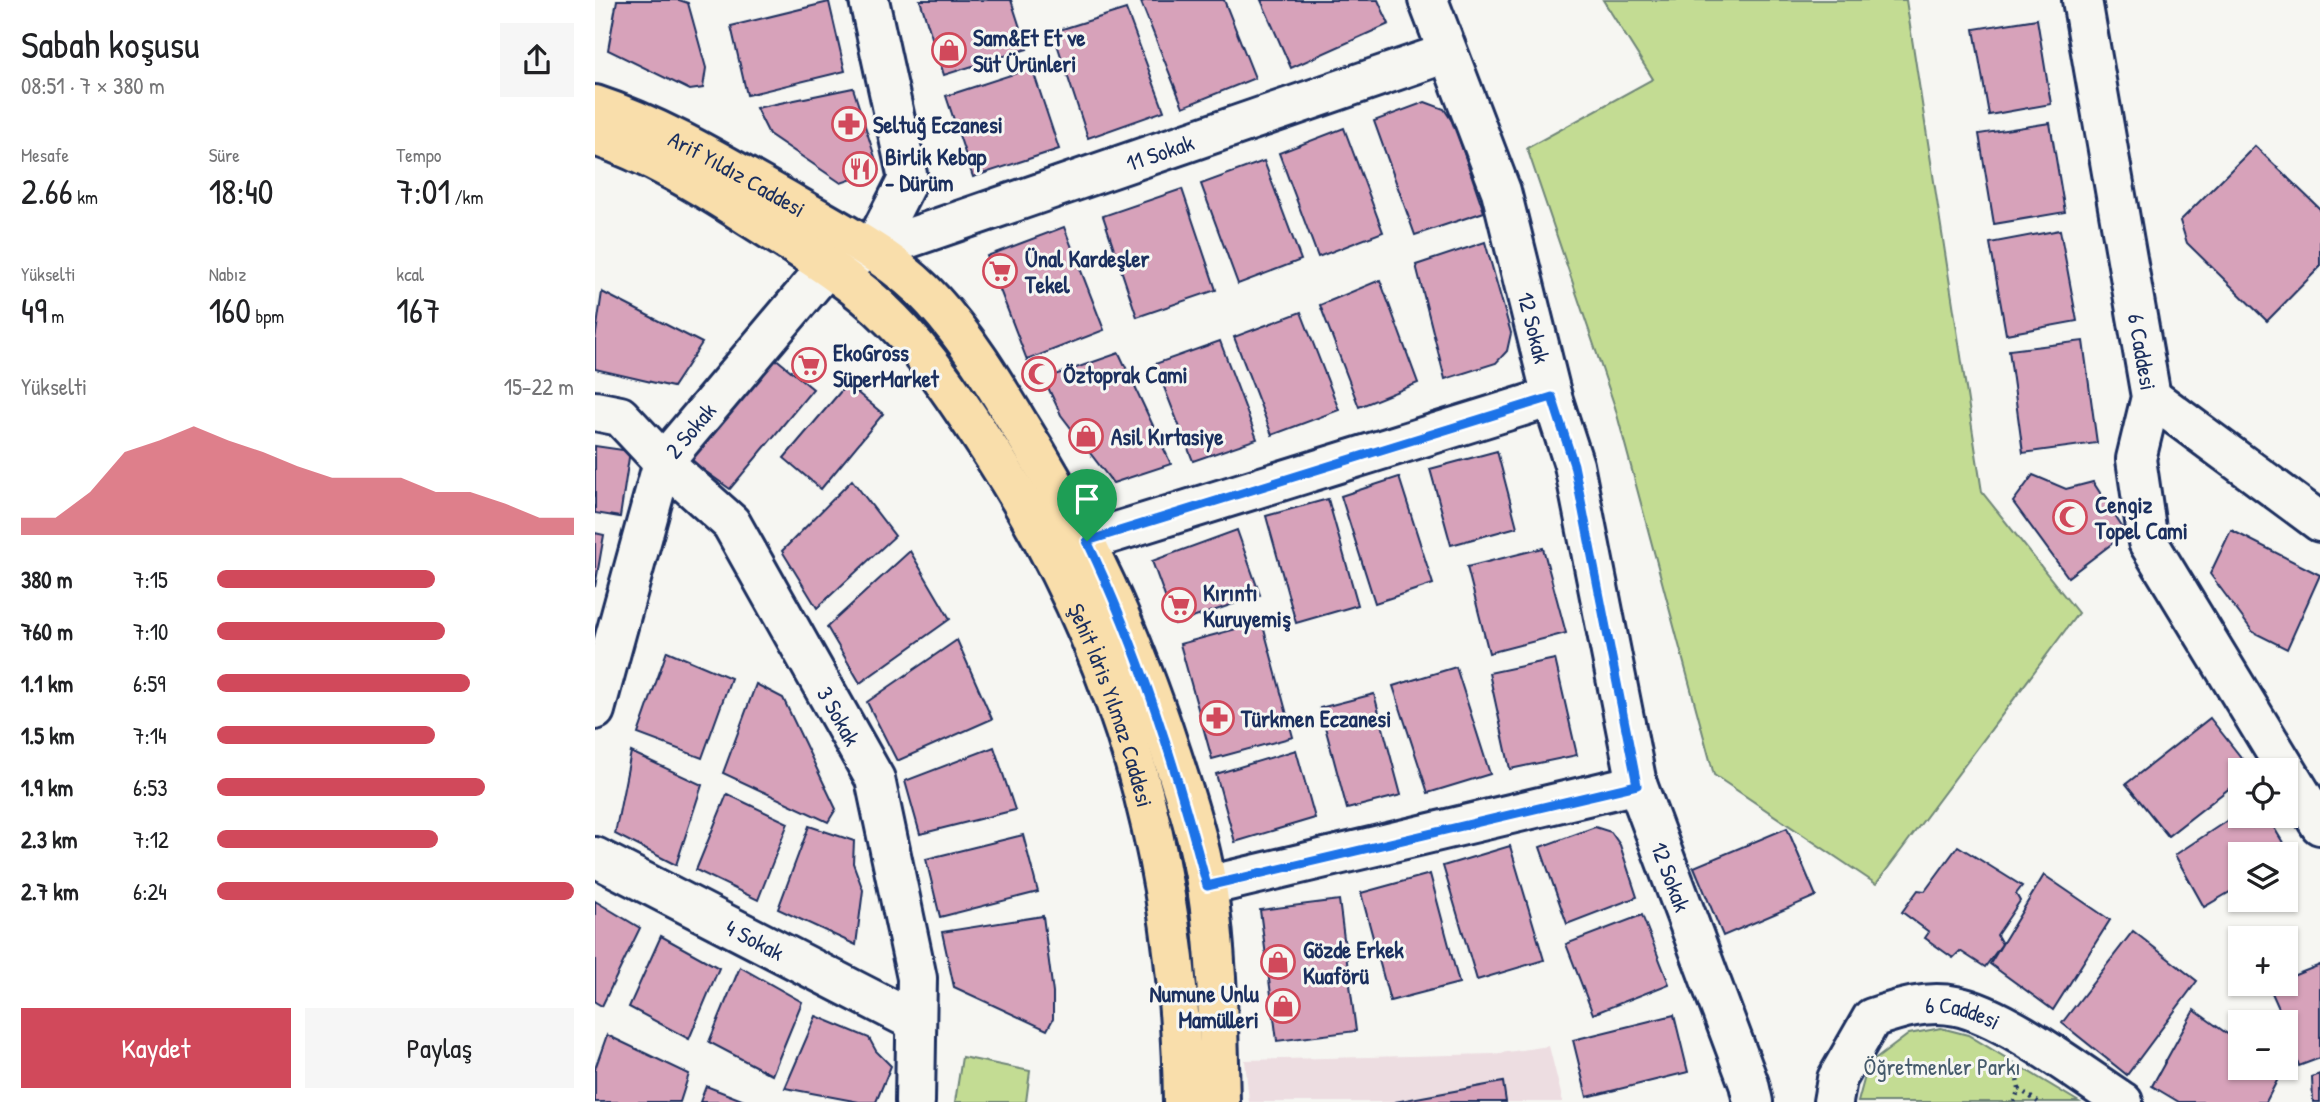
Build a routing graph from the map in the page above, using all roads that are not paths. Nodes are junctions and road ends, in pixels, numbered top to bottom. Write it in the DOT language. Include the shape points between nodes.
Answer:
graph roads {
  1 [pos="869,0"];
  2 [pos="1429,0"];
  3 [pos="2081,0"];
  4 [pos="1447,53"];
  5 [pos="595,105"];
  6 [pos="595,136"];
  7 [pos="872,250"];
  8 [pos="828,266"];
  9 [pos="1552,397"];
  10 [pos="2151,397"];
  11 [pos="595,411"];
  12 [pos="663,462"];
  13 [pos="2320,522"];
  14 [pos="1087,541"];
  15 [pos="595,710"];
  16 [pos="1637,785"];
  17 [pos="2320,825"];
  18 [pos="595,857"];
  19 [pos="1207,886"];
  20 [pos="916,1022"];
  21 [pos="915,1102"];
  22 [pos="1183,1102"];
  23 [pos="1220,1102"];
  24 [pos="1753,1102"];
  25 [pos="1833,1102"];
  26 [pos="2123,1102"];
  1 -- 7 [label="street" via="908,179"];
  2 -- 4 [label="street, 12 Sokak"];
  3 -- 10 [label="street, 6 Caddesi"];
  4 -- 7 [label="street, 11 Sokak"];
  4 -- 9 [label="street, 12 Sokak" via="1501,191"];
  5 -- 7 [label="main road, Arif Yıldız Caddesi" via="628,116 732,169"];
  6 -- 8 [label="main road, Arif Yıldız Caddesi" via="718,196"];
  7 -- 8 [label="street, 11 Sokak"];
  7 -- 14 [label="main road, Şehit İdris Yılmaz Caddesi" via="932,300 993,381"];
  8 -- 12 [label="street, 2 Sokak"];
  8 -- 22 [label="main road, Şehit İdris Yılmaz Caddesi" via="892,320 958,401 1072,592 1112,688 1142,786 1165,887 1178,987"];
  9 -- 14 [label="street"];
  9 -- 16 [label="street, 12 Sokak" via="1574,465"];
  10 -- 13 [label="street"];
  10 -- 17 [label="street, 6 Caddesi" via="2136,459 2148,542"];
  11 -- 12 [label="street, 3 Sokak" via="620,416"];
  12 -- 15 [label="street, 2 Sokak"];
  12 -- 20 [label="street, 3 Sokak" via="731,523 875,779 917,978"];
  14 -- 19 [label="main road, Şehit İdris Yılmaz Caddesi" via="1151,693"];
  16 -- 19 [label="street"];
  16 -- 24 [label="street, 12 Sokak"];
  18 -- 20 [label="street, 4 Sokak"];
  19 -- 23 [label="main road, Şehit İdris Yılmaz Caddesi"];
  20 -- 21 [label="street, 3 Sokak"];
  25 -- 26 [label="street, 6 Caddesi" via="1837,1079 1872,1018 1911,1006 1955,1006 1994,1020"];
}
